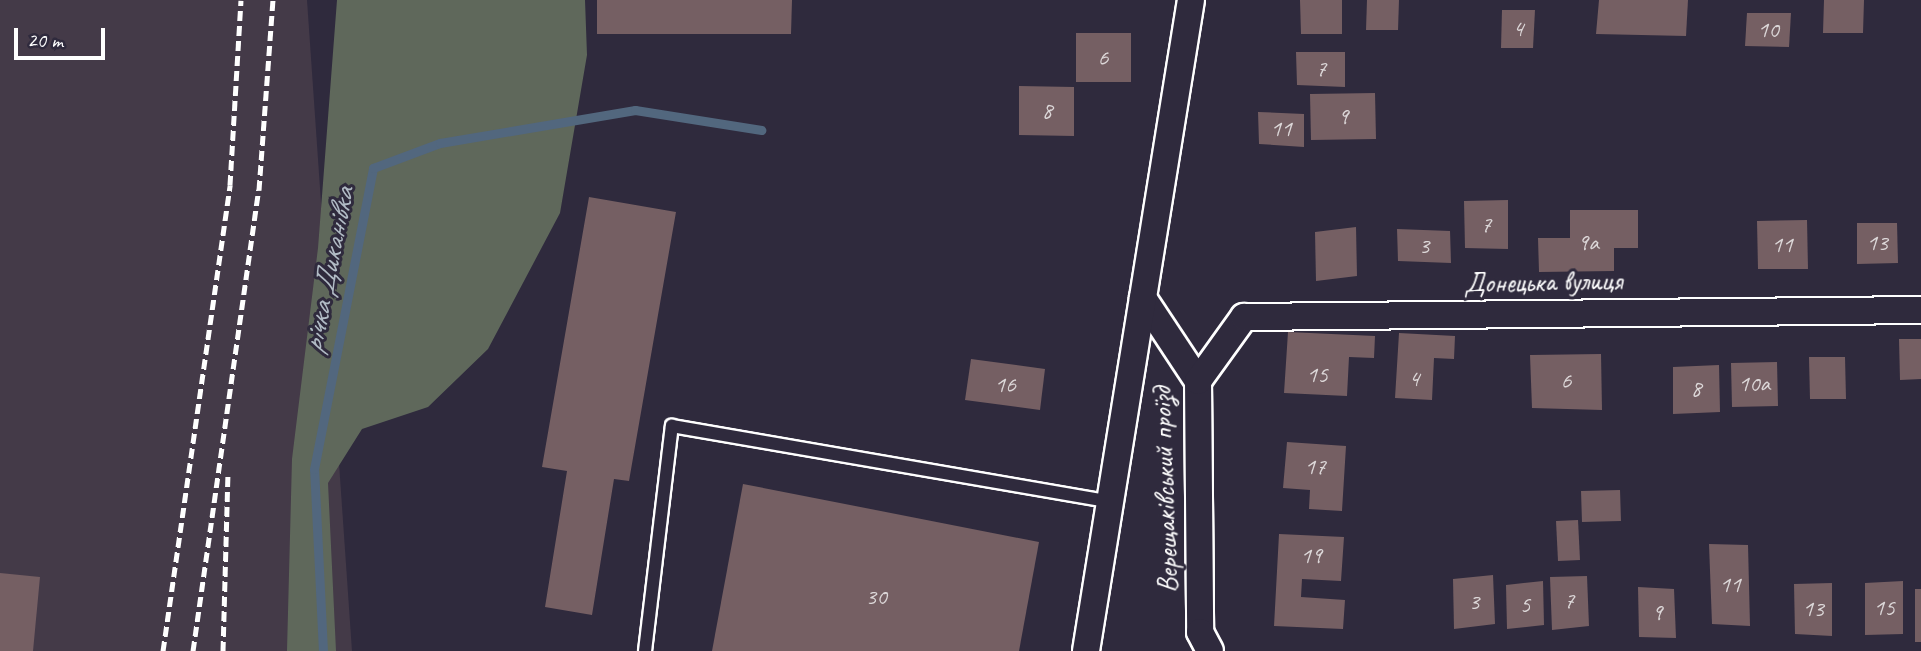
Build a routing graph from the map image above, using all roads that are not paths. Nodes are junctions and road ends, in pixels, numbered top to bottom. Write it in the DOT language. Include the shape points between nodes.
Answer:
graph roads {
  1 [pos="1191,0"];
  2 [pos="1143,298"];
  3 [pos="1921,310"];
  4 [pos="1198,381"];
  5 [pos="1111,502"];
  6 [pos="645,651"];
  7 [pos="1086,651"];
  8 [pos="1210,651"];
  1 -- 2 [label="street, Верещаківський проїзд"];
  2 -- 4 [label="street, Верещаківський проїзд"];
  2 -- 5 [label="street, Верещаківський проїзд"];
  3 -- 4 [label="street, Донецька вулиця" via="1244,317"];
  4 -- 8 [label="street, Верещаківський проїзд" via="1200,632"];
  5 -- 6 [label="lane" via="671,426"];
  5 -- 7 [label="street, Верещаківський проїзд"];
}
